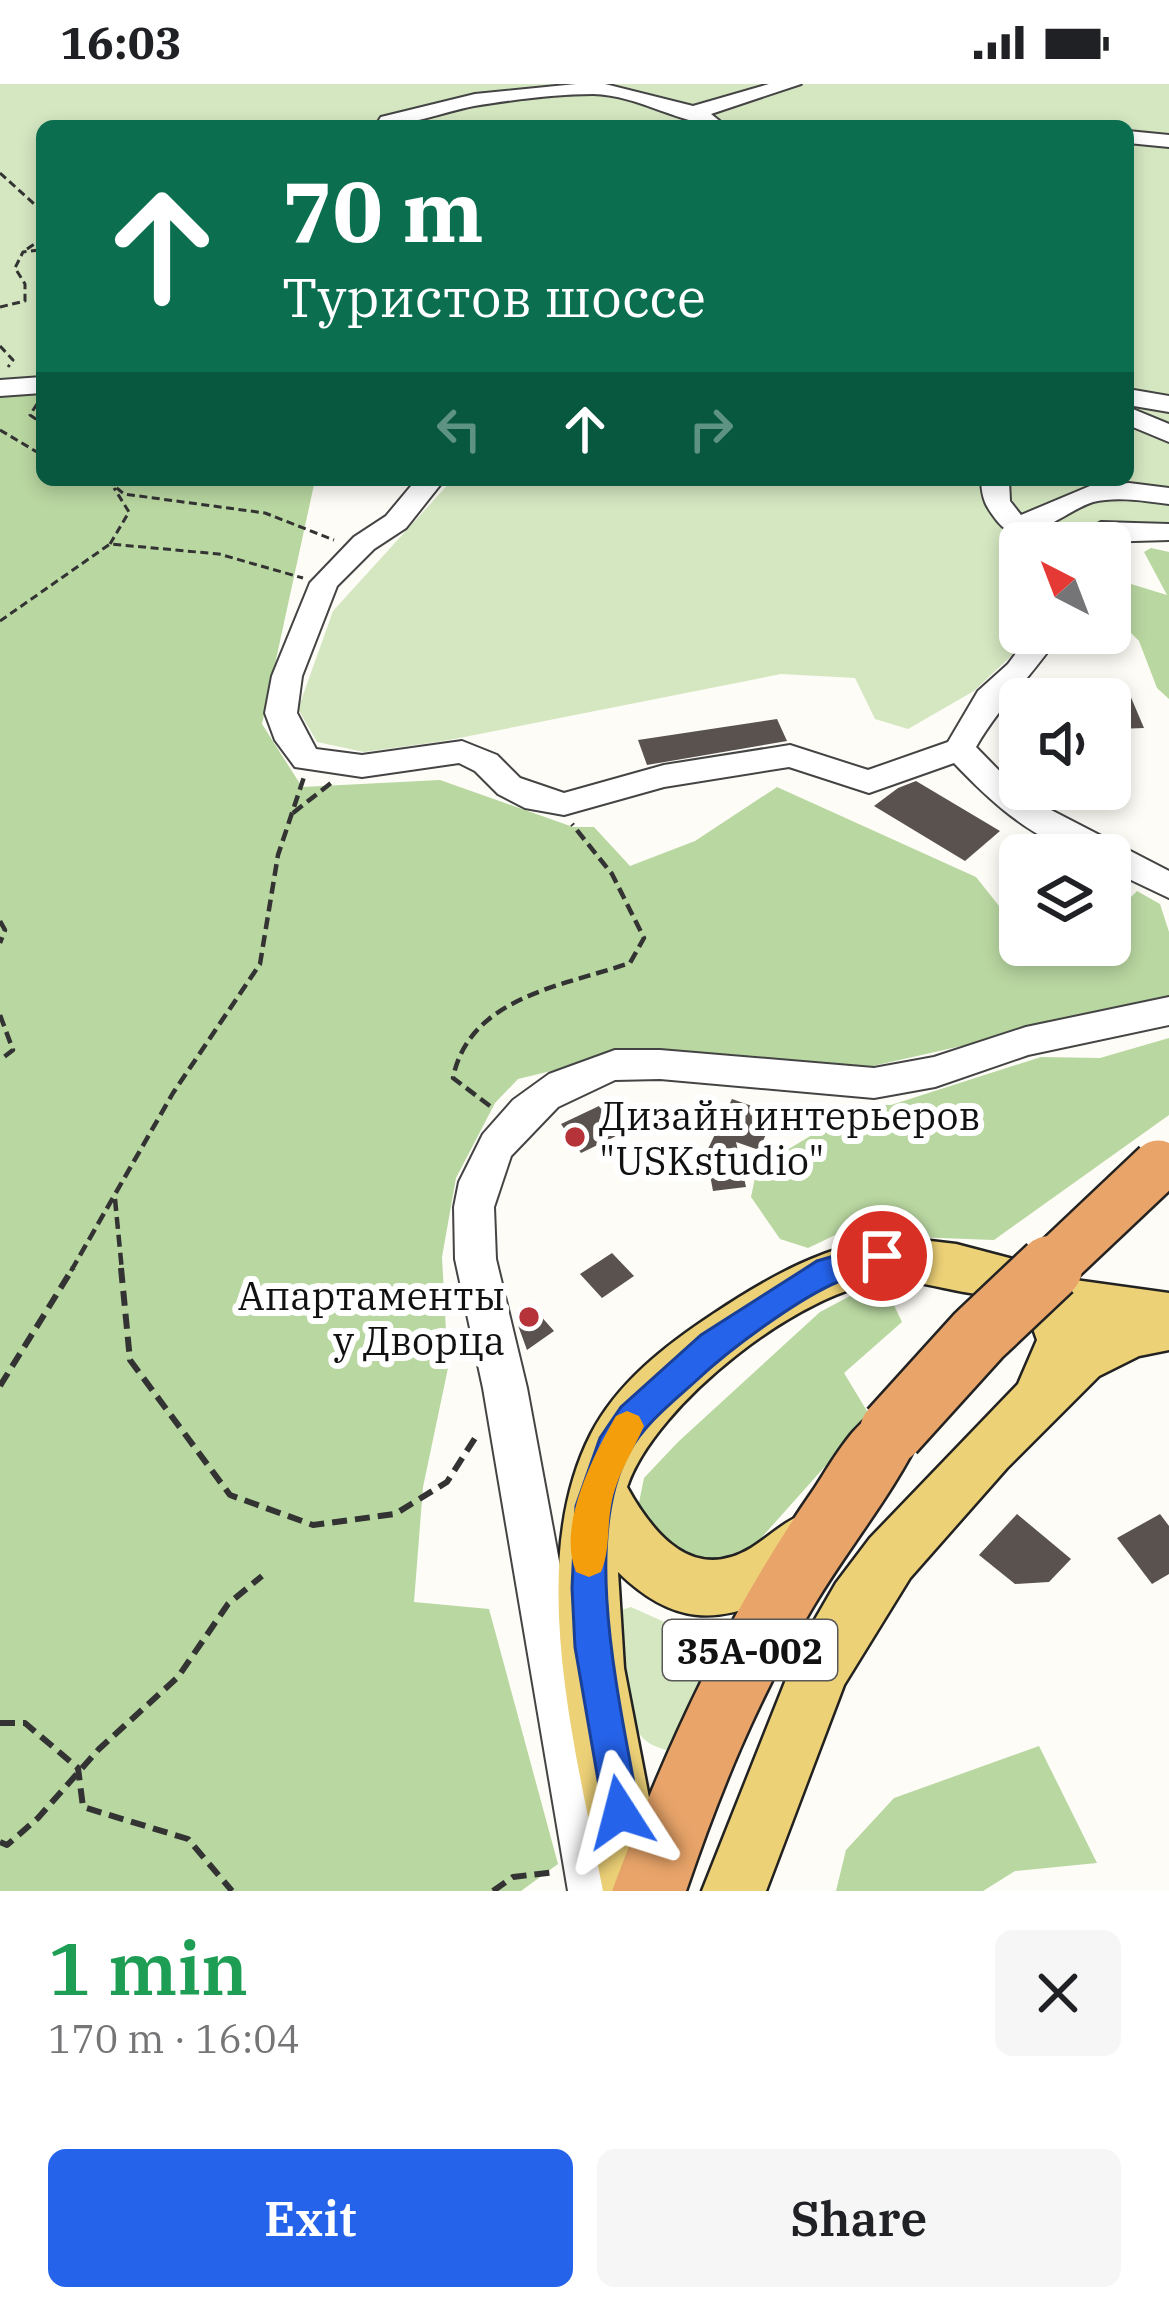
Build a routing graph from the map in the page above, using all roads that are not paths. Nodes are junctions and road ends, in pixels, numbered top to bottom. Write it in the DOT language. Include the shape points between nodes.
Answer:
graph roads {
  1 [pos="791,84"];
  2 [pos="475,100"];
  3 [pos="694,112"];
  4 [pos="392,120"];
  5 [pos="496,120"];
  6 [pos="707,120"];
  7 [pos="1134,137"];
  8 [pos="1169,140"];
  9 [pos="36,385"];
  10 [pos="0,388"];
  11 [pos="1134,398"];
  12 [pos="1169,404"];
  13 [pos="1134,418"];
  14 [pos="1169,434"];
  15 [pos="1134,442"];
  16 [pos="1169,458"];
  17 [pos="425,486"];
  18 [pos="995,486"];
  19 [pos="1169,496"];
  20 [pos="1131,531"];
  21 [pos="1169,532"];
  22 [pos="1031,654"];
  23 [pos="958,749"];
  24 [pos="1070,834"];
  25 [pos="1131,866"];
  26 [pos="1169,886"];
  27 [pos="1169,1011"];
  28 [pos="1165,1167"];
  29 [pos="1034,1289"];
  30 [pos="1169,1315"];
  31 [pos="1169,1327"];
  32 [pos="1027,1410"];
  33 [pos="900,1438"];
  34 [pos="598,1490"];
  35 [pos="824,1523"];
  36 [pos="620,1845"];
  37 [pos="674,1891"];
  38 [pos="734,1891"];
  1 -- 3 [label="street"];
  2 -- 3 [label="street" via="597,88"];
  2 -- 4 [label="street"];
  2 -- 5 [label="street"];
  3 -- 6 [label="street"];
  7 -- 8 [label="street"];
  9 -- 10 [label="street"];
  11 -- 12 [label="street"];
  13 -- 14 [label="street"];
  15 -- 16 [label="street"];
  17 -- 23 [label="street" via="324,584 287,676 281,713 306,759 362,766 462,752 523,794 564,804 664,776 790,756 869,782"];
  18 -- 19 [label="street" via="996,502 1014,524 1040,523 1067,502 1118,489"];
  20 -- 21 [label="street"];
  22 -- 23 [label="street" via="989,698"];
  23 -- 24 [label="street" via="1012,804"];
  25 -- 26 [label="street"];
  27 -- 36 [label="street" via="1026,1041 907,1080 603,1067 516,1120 479,1179 473,1216 504,1383"];
  28 -- 33 [label="highway, 35А-002"];
  29 -- 30 [label="main road"];
  29 -- 32 [label="main road" via="1052,1307 1063,1340"];
  29 -- 34 [label="main road" via="894,1256 828,1271 672,1378 622,1433"];
  31 -- 32 [label="main road" via="1080,1359"];
  32 -- 38 [label="main road" via="857,1603 820,1668"];
  33 -- 35 [label="highway, 35А-002"];
  33 -- 37 [label="highway, 35А-002" via="792,1604"];
  34 -- 35 [label="main road" via="650,1569 698,1592 747,1581"];
  34 -- 36 [label="main road" via="589,1588"];
  35 -- 36 [label="highway, 35А-002" via="735,1679"];
}
